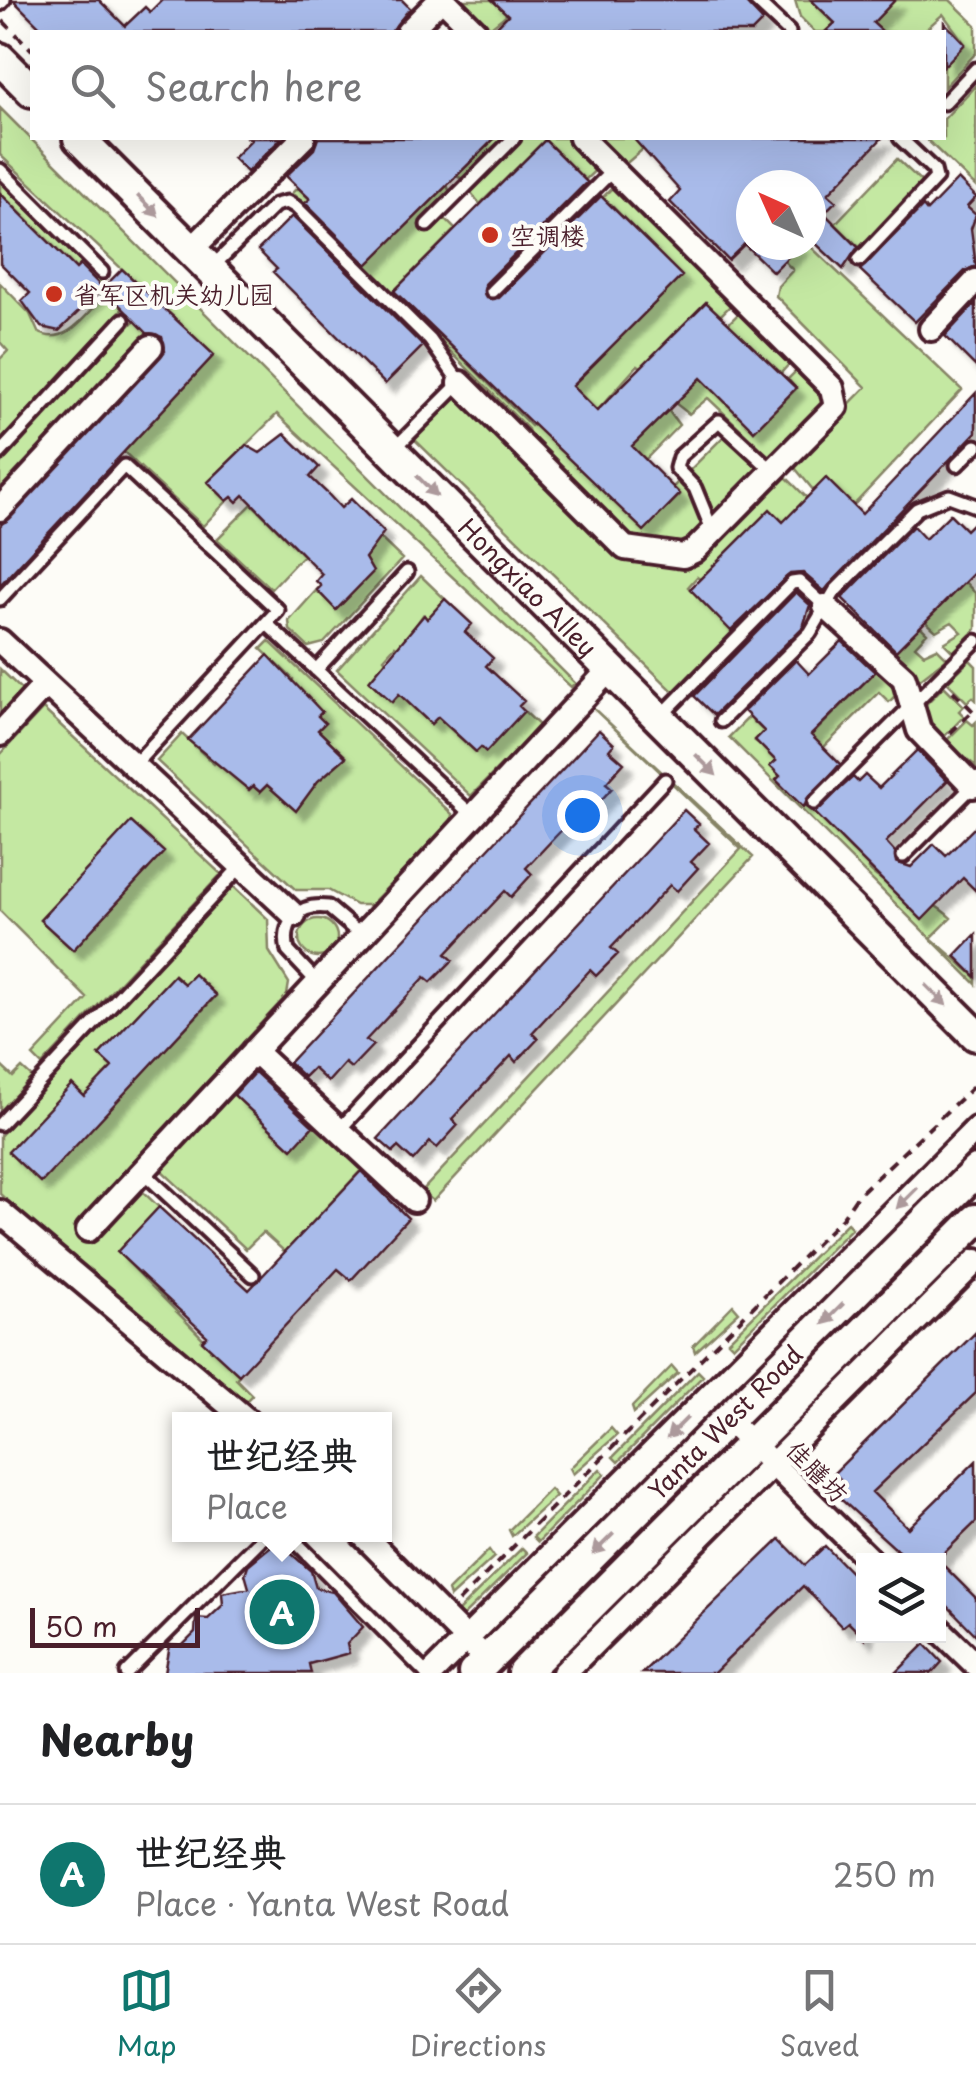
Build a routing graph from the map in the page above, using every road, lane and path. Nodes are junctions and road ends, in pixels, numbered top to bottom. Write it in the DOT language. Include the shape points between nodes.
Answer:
graph roads {
  1 [pos="442,0"];
  2 [pos="760,2"];
  3 [pos="0,17"];
  4 [pos="410,30"];
  5 [pos="474,30"];
  6 [pos="787,30"];
  7 [pos="30,48"];
  8 [pos="0,59"];
  9 [pos="976,69"];
  10 [pos="30,89"];
  11 [pos="946,101"];
  12 [pos="81,140"];
  13 [pos="301,140"];
  14 [pos="512,140"];
  15 [pos="584,140"];
  16 [pos="906,140"];
  17 [pos="0,170"];
  18 [pos="614,170"];
  19 [pos="427,225"];
  20 [pos="200,259"];
  21 [pos="859,260"];
  22 [pos="102,272"];
  23 [pos="976,281"];
  24 [pos="492,291"];
  25 [pos="123,320"];
  26 [pos="931,328"];
  27 [pos="151,346"];
  28 [pos="460,383"];
  29 [pos="976,446"];
  30 [pos="392,451"];
  31 [pos="0,453"];
  32 [pos="957,465"];
  33 [pos="774,472"];
  34 [pos="976,506"];
  35 [pos="0,509"];
  36 [pos="713,532"];
  37 [pos="408,572"];
  38 [pos="0,599"];
  39 [pos="825,606"];
  40 [pos="266,623"];
  41 [pos="0,642"];
  42 [pos="974,647"];
  43 [pos="610,669"];
  44 [pos="316,670"];
  45 [pos="46,684"];
  46 [pos="946,684"];
  47 [pos="914,704"];
  48 [pos="975,711"];
  49 [pos="659,718"];
  50 [pos="721,722"];
  51 [pos="0,734"];
  52 [pos="943,740"];
  53 [pos="133,766"];
  54 [pos="665,780"];
  55 [pos="974,784"];
  56 [pos="814,803"];
  57 [pos="473,816"];
  58 [pos="903,856"];
  59 [pos="241,866"];
  60 [pos="294,916"];
  61 [pos="362,936"];
  62 [pos="318,983"];
  63 [pos="976,1035"];
  64 [pos="254,1051"];
  65 [pos="976,1085"];
  66 [pos="0,1124"];
  67 [pos="976,1129"];
  68 [pos="339,1130"];
  69 [pos="976,1171"];
  70 [pos="142,1172"];
  71 [pos="414,1200"];
  72 [pos="0,1212"];
  73 [pos="976,1220"];
  74 [pos="88,1230"];
  75 [pos="976,1262"];
  76 [pos="253,1275"];
  77 [pos="237,1412"];
  78 [pos="728,1420"];
  79 [pos="762,1454"];
  80 [pos="258,1542"];
  81 [pos="296,1542"];
  82 [pos="370,1542"];
  83 [pos="863,1553"];
  84 [pos="444,1616"];
  85 [pos="946,1636"];
  86 [pos="476,1657"];
  87 [pos="976,1664"];
  88 [pos="127,1673"];
  89 [pos="429,1673"];
  90 [pos="523,1673"];
  91 [pos="564,1673"];
  1 -- 4 [label="street"];
  1 -- 5 [label="street"];
  2 -- 6 [label="lane"];
  3 -- 7 [label="path"];
  8 -- 10 [label="main road"];
  9 -- 11 [label="lane"];
  12 -- 20 [label="main road, Hongxiao Alley, one-way"];
  13 -- 20 [label="street"];
  14 -- 19 [label="lane"];
  15 -- 18 [label="street"];
  16 -- 21 [label="lane" via="934,170 935,180"];
  17 -- 22 [label="lane"];
  18 -- 24 [label="lane"];
  18 -- 33 [label="street" via="836,394 832,413"];
  20 -- 28 [label="lane" via="275,205 291,203 430,340"];
  20 -- 30 [label="main road, Hongxiao Alley"];
  23 -- 26 [label="street"];
  25 -- 31 [label="lane"];
  27 -- 35 [label="street"];
  28 -- 30 [label="lane"];
  28 -- 36 [label="street" via="625,548 683,556"];
  29 -- 32 [label="lane"];
  30 -- 43 [label="main road, Hongxiao Alley, one-way"];
  33 -- 36 [label="street"];
  33 -- 36 [label="lane" via="726,424 711,424 676,464 695,488"];
  34 -- 39 [label="lane" via="948,496 924,503"];
  37 -- 44 [label="lane"];
  38 -- 40 [label="lane" via="124,466 278,610"];
  39 -- 47 [label="street" via="904,678"];
  39 -- 49 [label="lane" via="792,583"];
  39 -- 50 [label="lane" via="810,633"];
  40 -- 44 [label="lane"];
  40 -- 53 [label="lane"];
  41 -- 45 [label="street"];
  42 -- 47 [label="lane"];
  43 -- 49 [label="main road, Hongxiao Alley"];
  43 -- 57 [label="street"];
  44 -- 57 [label="lane"];
  45 -- 51 [label="street"];
  45 -- 53 [label="street"];
  46 -- 48 [label="path"];
  47 -- 55 [label="street" via="924,737"];
  47 -- 56 [label="lane"];
  48 -- 52 [label="path"];
  49 -- 63 [label="main road, Hongxiao Alley, one-way"];
  53 -- 59 [label="street"];
  54 -- 68 [label="lane"];
  55 -- 58 [label="lane"];
  57 -- 61 [label="street"];
  59 -- 60 [label="street"];
  59 -- 66 [label="lane"];
  60 -- 61 [label="lane" via="304,908 328,908"];
  60 -- 62 [label="lane" via="286,927 288,951"];
  61 -- 62 [label="street"];
  62 -- 64 [label="street"];
  64 -- 68 [label="street"];
  64 -- 70 [label="street"];
  65 -- 84 [label="path" via="908,1144"];
  67 -- 86 [label="street, one-way"];
  68 -- 71 [label="street"];
  69 -- 78 [label="main road, Yanta West Road, one-way"];
  70 -- 74 [label="street"];
  70 -- 76 [label="lane"];
  72 -- 77 [label="street"];
  73 -- 79 [label="main road, Yanta West Road"];
  75 -- 79 [label="street"];
  78 -- 79 [label="street, 佳膳坊"];
  78 -- 86 [label="main road, Yanta West Road, one-way"];
  79 -- 83 [label="street, 佳膳坊"];
  79 -- 90 [label="main road, Yanta West Road"];
  79 -- 91 [label="street"];
  80 -- 88 [label="lane"];
  81 -- 89 [label="lane"];
  82 -- 84 [label="street"];
  84 -- 86 [label="street"];
  85 -- 87 [label="street"];
  86 -- 89 [label="street"];
}
